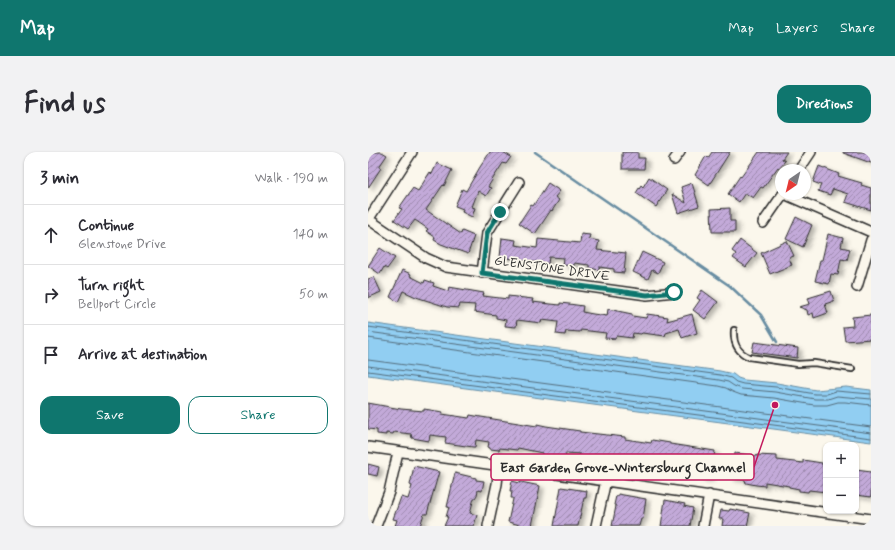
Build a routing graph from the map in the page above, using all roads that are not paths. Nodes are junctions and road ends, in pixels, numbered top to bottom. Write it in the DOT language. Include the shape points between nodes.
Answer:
graph roads {
  1 [pos="412,152"];
  2 [pos="680,152"];
  3 [pos="811,152"];
  4 [pos="674,160"];
  5 [pos="803,164"];
  6 [pos="519,182"];
  7 [pos="779,200"];
  8 [pos="797,200"];
  9 [pos="368,220"];
  10 [pos="763,222"];
  11 [pos="871,232"];
  12 [pos="871,240"];
  13 [pos="482,273"];
  14 [pos="857,287"];
  15 [pos="674,292"];
  16 [pos="734,330"];
  17 [pos="852,370"];
  18 [pos="368,447"];
  19 [pos="398,452"];
  20 [pos="499,467"];
  21 [pos="606,480"];
  22 [pos="709,495"];
  23 [pos="871,518"];
  24 [pos="376,526"];
  25 [pos="488,526"];
  26 [pos="596,526"];
  27 [pos="703,526"];
  1 -- 9 [label="street"];
  2 -- 4 [label="street"];
  3 -- 5 [label="street"];
  6 -- 13 [label="street" via="487,233"];
  7 -- 10 [label="street"];
  8 -- 11 [label="street"];
  9 -- 13 [label="street, GLENSTONE DRIVE" via="426,258 446,267"];
  12 -- 14 [label="street"];
  13 -- 15 [label="street, GLENSTONE DRIVE" via="647,295"];
  16 -- 17 [label="lane" via="734,344 742,354 749,357 798,364 814,363"];
  18 -- 19 [label="street"];
  19 -- 20 [label="street"];
  19 -- 24 [label="street" via="389,492"];
  20 -- 21 [label="street"];
  20 -- 25 [label="street"];
  21 -- 22 [label="street"];
  21 -- 26 [label="street"];
  22 -- 23 [label="street"];
  22 -- 27 [label="street"];
}
